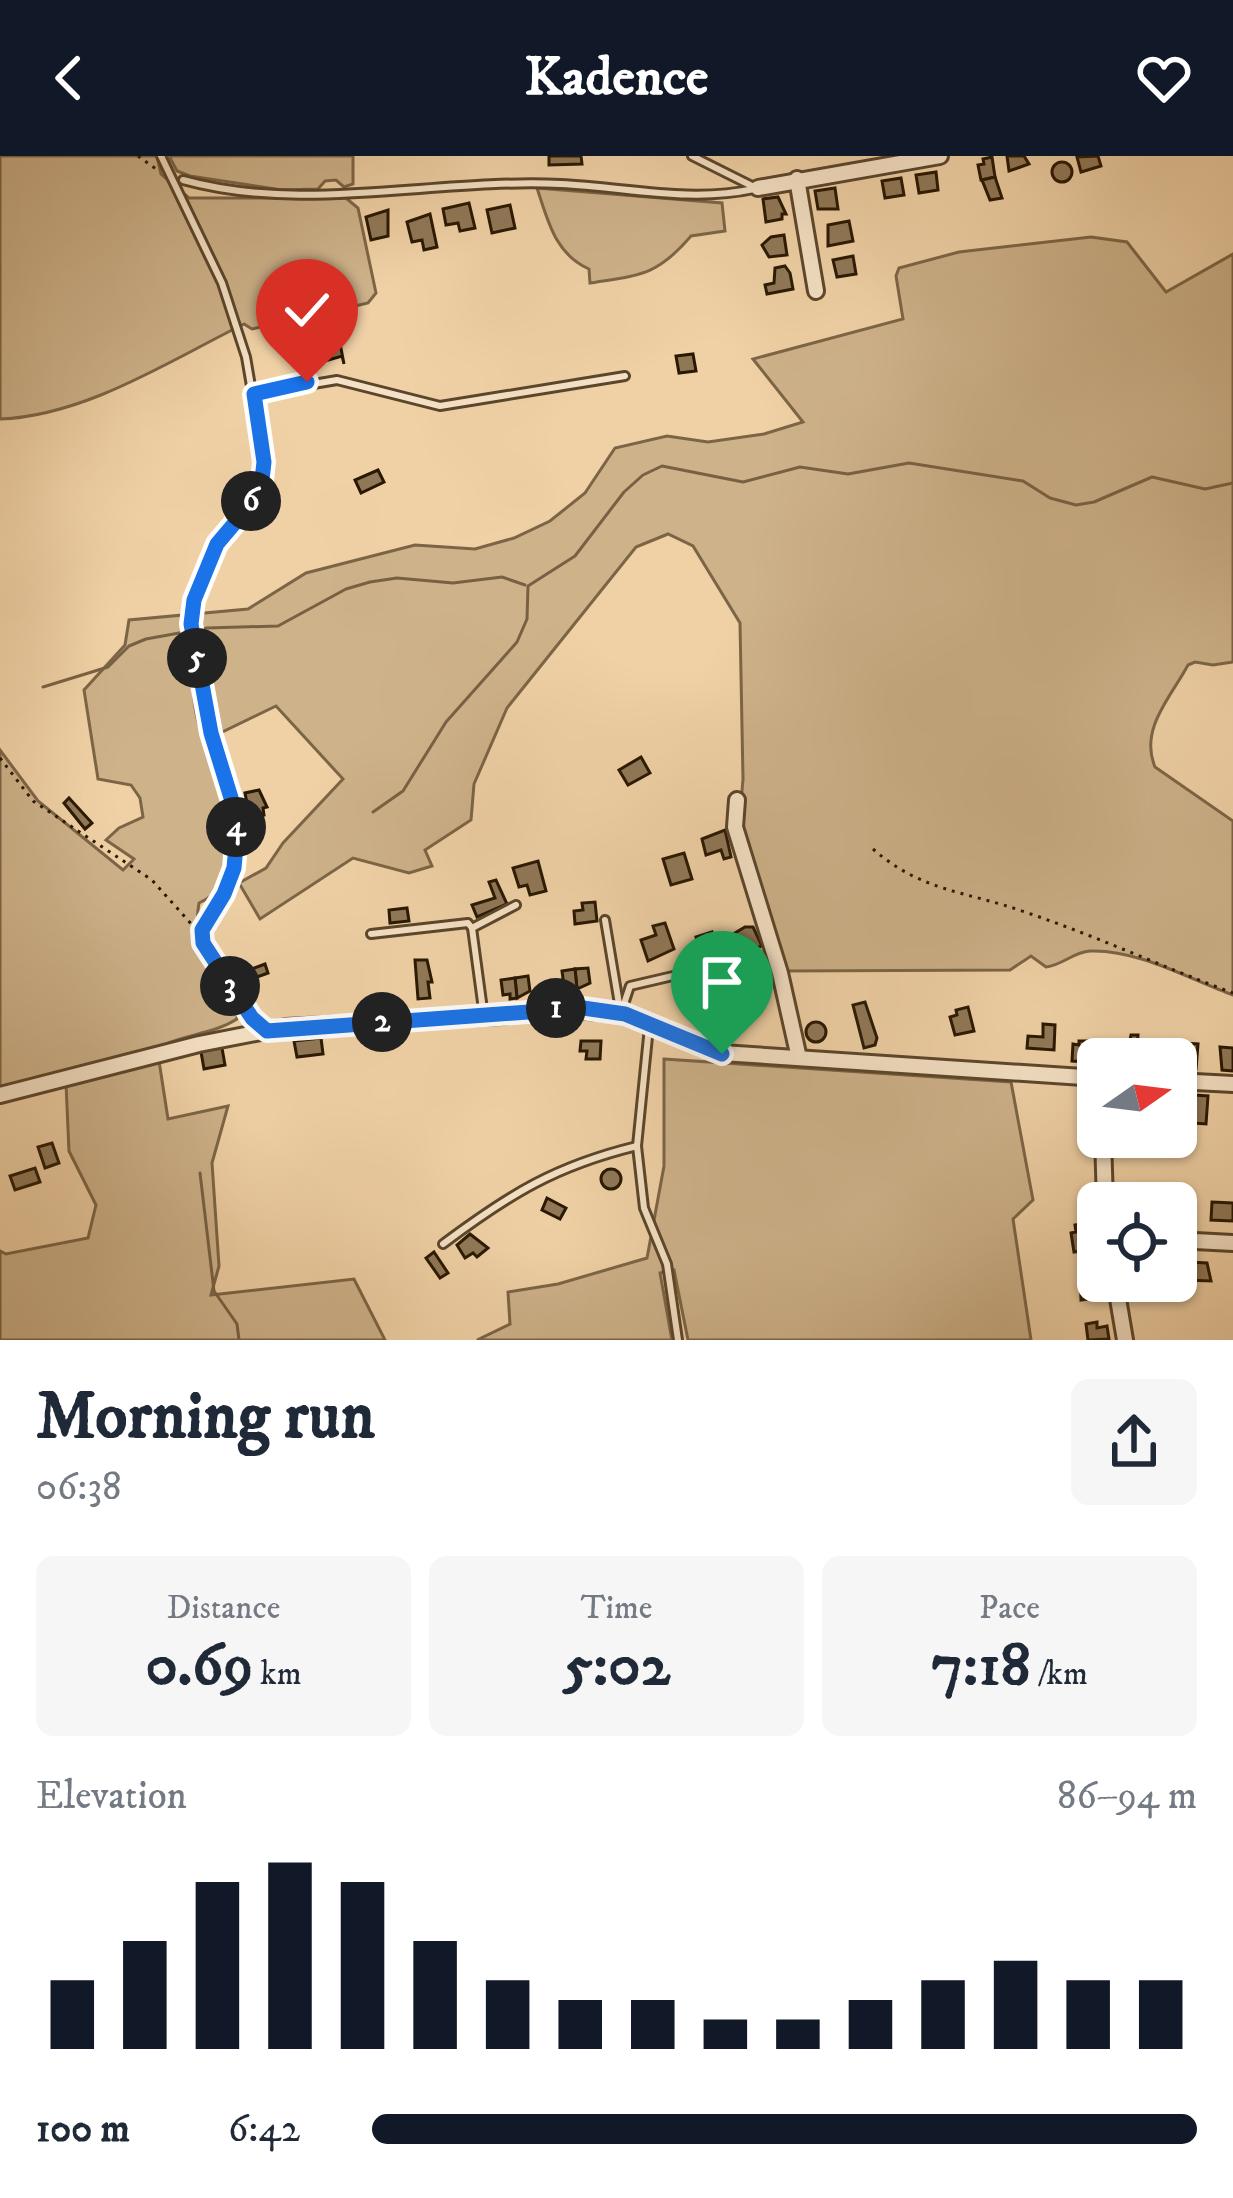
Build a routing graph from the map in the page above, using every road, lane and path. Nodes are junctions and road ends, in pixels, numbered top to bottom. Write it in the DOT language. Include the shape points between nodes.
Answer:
graph roads {
  1 [pos="161,156"];
  2 [pos="692,156"];
  3 [pos="940,156"];
  4 [pos="797,179"];
  5 [pos="183,180"];
  6 [pos="758,188"];
  7 [pos="816,290"];
  8 [pos="625,376"];
  9 [pos="254,394"];
  10 [pos="0,758"];
  11 [pos="737,800"];
  12 [pos="873,849"];
  13 [pos="516,905"];
  14 [pos="605,920"];
  15 [pos="472,928"];
  16 [pos="371,934"];
  17 [pos="203,943"];
  18 [pos="690,972"];
  19 [pos="1233,993"];
  20 [pos="621,1014"];
  21 [pos="484,1017"];
  22 [pos="649,1027"];
  23 [pos="267,1031"];
  24 [pos="799,1058"];
  25 [pos="1077,1077"];
  26 [pos="1197,1082"];
  27 [pos="1233,1084"];
  28 [pos="0,1095"];
  29 [pos="638,1146"];
  30 [pos="1197,1241"];
  31 [pos="1233,1243"];
  32 [pos="443,1244"];
  33 [pos="1119,1302"];
  34 [pos="678,1340"];
  35 [pos="1125,1340"];
  1 -- 9 [label="lane" via="222,283"];
  2 -- 6 [label="lane"];
  3 -- 4 [label="street"];
  4 -- 6 [label="street"];
  4 -- 7 [label="street"];
  5 -- 6 [label="lane" via="305,195 478,184 699,197"];
  8 -- 9 [label="lane" via="440,406 337,380"];
  9 -- 17 [label="lane" via="262,480 217,544 191,624 237,833 234,868"];
  10 -- 17 [label="path" via="33,801 152,880"];
  11 -- 24 [label="street" via="735,826"];
  12 -- 19 [label="path" via="926,885 1030,913"];
  13 -- 15 [label="lane"];
  14 -- 20 [label="lane"];
  15 -- 16 [label="lane" via="448,922"];
  15 -- 21 [label="lane"];
  17 -- 23 [label="lane"];
  18 -- 20 [label="lane" via="631,986"];
  20 -- 21 [label="street" via="549,1008"];
  20 -- 22 [label="street"];
  21 -- 23 [label="street"];
  22 -- 24 [label="street" via="722,1054"];
  22 -- 29 [label="lane"];
  23 -- 28 [label="street"];
  24 -- 25 [label="street"];
  26 -- 27 [label="street"];
  29 -- 32 [label="lane" via="544,1175"];
  29 -- 34 [label="lane" via="644,1208 667,1264"];
  30 -- 31 [label="street"];
  33 -- 35 [label="street"];
}
